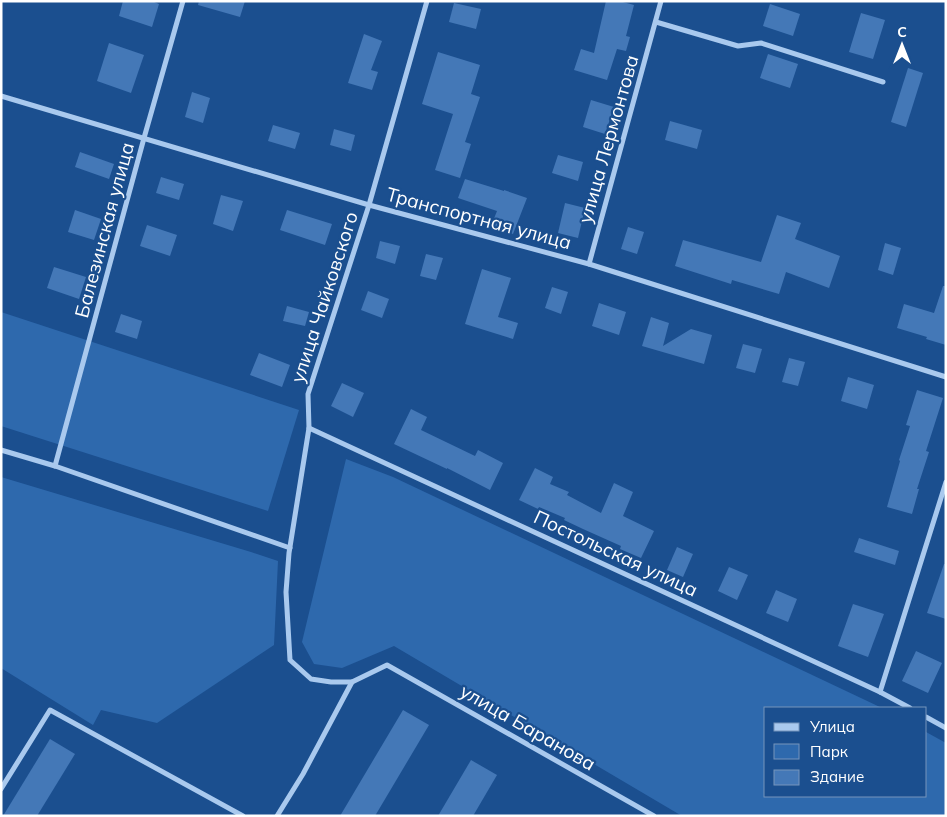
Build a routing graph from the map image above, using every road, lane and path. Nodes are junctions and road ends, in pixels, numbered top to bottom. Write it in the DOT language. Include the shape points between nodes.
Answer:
graph roads {
  1 [pos="183,1"];
  2 [pos="427,1"];
  3 [pos="661,1"];
  4 [pos="656,22"];
  5 [pos="882,82"];
  6 [pos="1,96"];
  7 [pos="144,138"];
  8 [pos="369,204"];
  9 [pos="589,264"];
  10 [pos="946,377"];
  11 [pos="309,428"];
  12 [pos="1,450"];
  13 [pos="56,466"];
  14 [pos="946,482"];
  15 [pos="290,548"];
  16 [pos="352,682"];
  17 [pos="880,692"];
  18 [pos="908,707"];
  19 [pos="927,718"];
  20 [pos="946,728"];
  21 [pos="1,789"];
  22 [pos="243,816"];
  23 [pos="277,816"];
  24 [pos="654,816"];
  1 -- 7 [label="street, Балезинская улица"];
  2 -- 8 [label="street, улица Чайковского"];
  3 -- 4 [label="street, улица Лермонтова"];
  4 -- 5 [label="street" via="738,46 761,43"];
  4 -- 9 [label="street, улица Лермонтова"];
  6 -- 7 [label="street, Транспортная улица"];
  7 -- 8 [label="street, Транспортная улица"];
  7 -- 13 [label="street, Балезинская улица"];
  8 -- 9 [label="street, Транспортная улица"];
  8 -- 11 [label="street, улица Чайковского" via="308,394"];
  9 -- 10 [label="street, Транспортная улица"];
  11 -- 15 [label="street, улица Чайковского"];
  11 -- 17 [label="street, Постольская улица"];
  12 -- 13 [label="street"];
  13 -- 15 [label="street"];
  14 -- 17 [label="street"];
  15 -- 16 [label="street, улица Чайковского" via="286,592 290,660 311,679"];
  16 -- 23 [label="street"];
  16 -- 24 [label="street, улица Баранова" via="387,665"];
  17 -- 18 [label="street, Постольская улица"];
  19 -- 20 [label="street"];
  21 -- 22 [label="street" via="50,710"];
}
